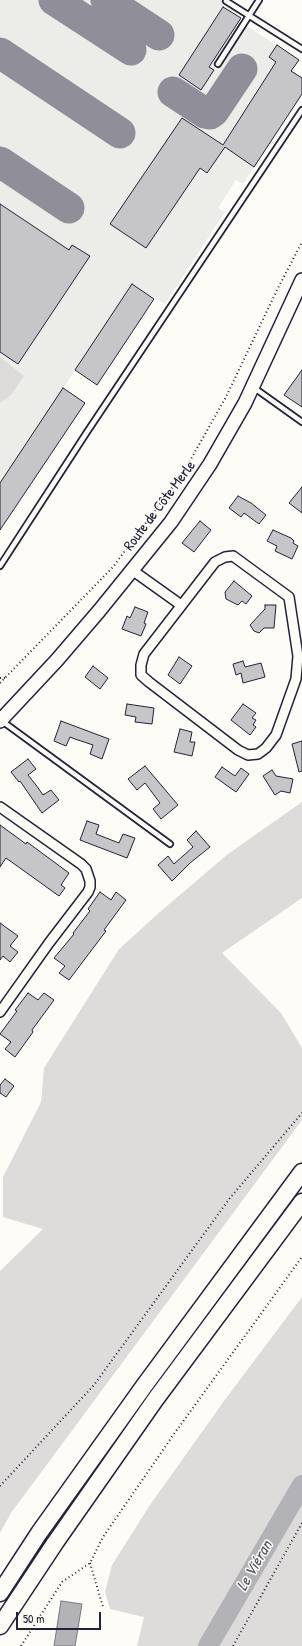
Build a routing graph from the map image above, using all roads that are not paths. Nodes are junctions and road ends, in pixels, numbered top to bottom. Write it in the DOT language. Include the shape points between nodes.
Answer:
graph roads {
  1 [pos="259,0"];
  2 [pos="226,1"];
  3 [pos="250,15"];
  4 [pos="302,49"];
  5 [pos="218,64"];
  6 [pos="302,110"];
  7 [pos="302,280"];
  8 [pos="253,387"];
  9 [pos="302,422"];
  10 [pos="0,566"];
  11 [pos="132,570"];
  12 [pos="182,606"];
  13 [pos="0,720"];
  14 [pos="0,807"];
  15 [pos="170,844"];
  16 [pos="0,1012"];
  17 [pos="302,1172"];
  18 [pos="302,1202"];
  19 [pos="0,1593"];
  20 [pos="0,1626"];
  1 -- 3 [label="lane"];
  2 -- 3 [label="lane"];
  3 -- 4 [label="lane"];
  3 -- 5 [label="lane"];
  6 -- 10 [label="lane"];
  7 -- 8 [label="main road, Route de Côte Merle"];
  8 -- 9 [label="lane"];
  8 -- 11 [label="main road, Route de Côte Merle" via="208,468 171,522"];
  11 -- 12 [label="street"];
  11 -- 13 [label="main road, Route de Côte Merle" via="57,660"];
  12 -- 12 [label="street" via="144,654 142,674 148,682 238,750 248,755 258,754 276,735 296,678 298,656 289,597 233,556 215,562"];
  13 -- 15 [label="lane"];
  14 -- 16 [label="street" via="81,864 86,869 90,881 88,892"];
  17 -- 19 [label="highway" via="144,1386"];
  18 -- 20 [label="highway" via="155,1400"];
}
